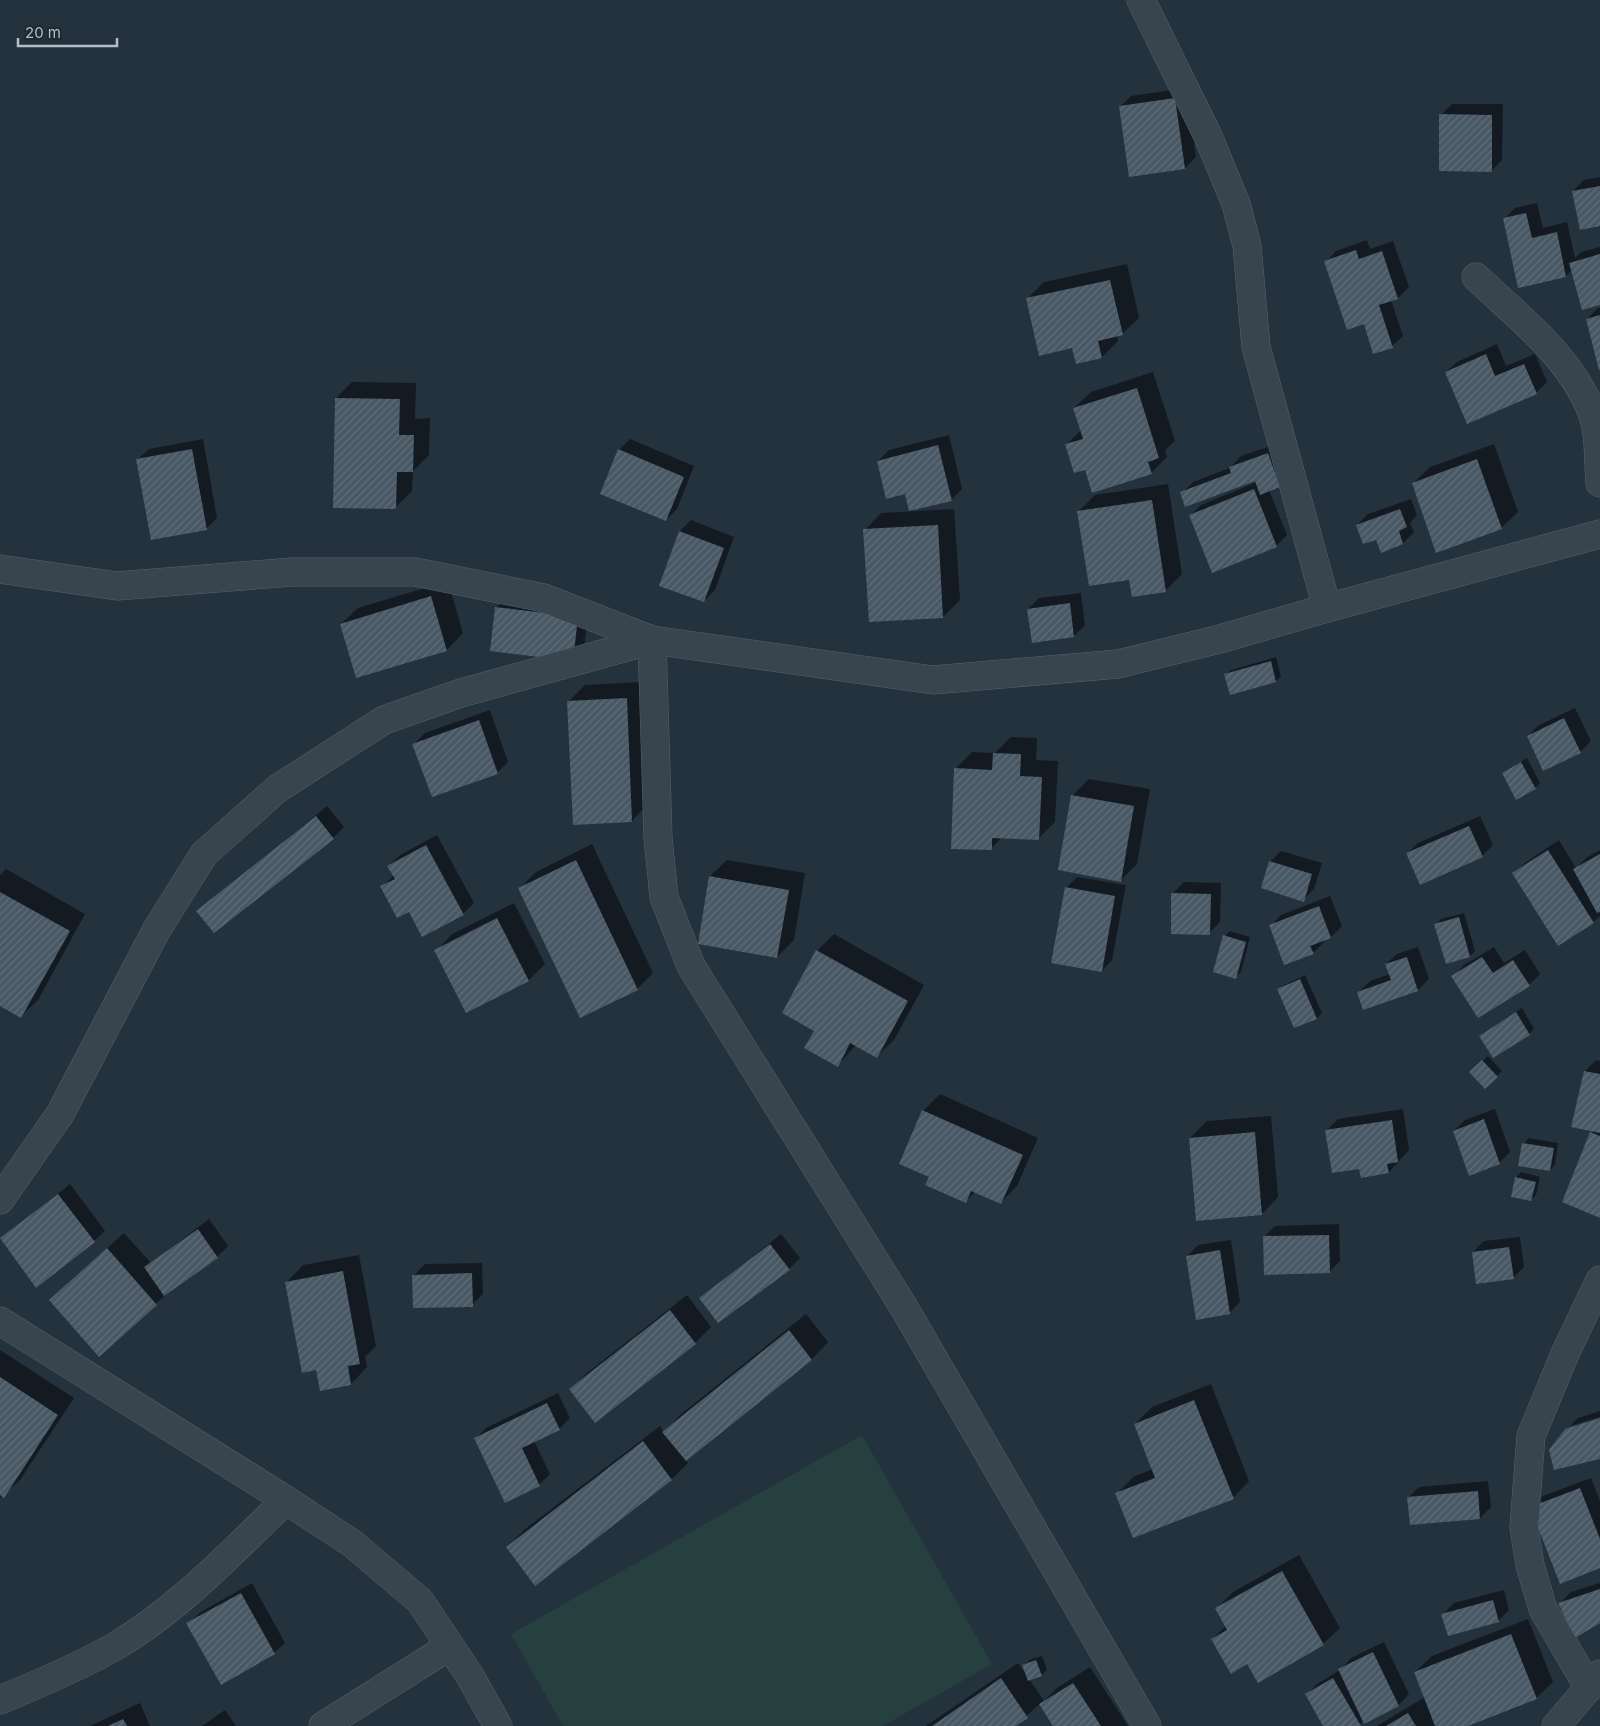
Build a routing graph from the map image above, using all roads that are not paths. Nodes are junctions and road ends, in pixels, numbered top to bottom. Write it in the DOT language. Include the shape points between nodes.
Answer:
graph roads {
  1 [pos="1141,0"];
  2 [pos="1476,277"];
  3 [pos="1600,483"];
  4 [pos="1600,534"];
  5 [pos="0,569"];
  6 [pos="1327,608"];
  7 [pos="652,640"];
  8 [pos="0,1200"];
  9 [pos="1600,1280"];
  10 [pos="0,1321"];
  11 [pos="286,1500"];
  12 [pos="450,1646"];
  13 [pos="1595,1681"];
  14 [pos="0,1700"];
  15 [pos="324,1726"];
  16 [pos="498,1726"];
  17 [pos="1146,1726"];
  18 [pos="1556,1726"];
  1 -- 6 [label="street" via="1208,136 1236,204 1248,246 1256,348"];
  2 -- 3 [label="street" via="1553,350 1577,384 1592,412"];
  4 -- 6 [label="street"];
  5 -- 7 [label="street" via="117,586 292,572 416,572 544,598"];
  6 -- 7 [label="street" via="1220,640 1118,664 933,680"];
  7 -- 8 [label="street" via="461,693 384,720 277,789 204,854 157,929 60,1114"];
  7 -- 17 [label="street" via="658,838 664,898 691,966 903,1306"];
  9 -- 13 [label="street" via="1531,1436 1524,1527 1530,1565 1543,1609"];
  10 -- 11 [label="street"];
  11 -- 12 [label="street" via="353,1544 420,1602"];
  11 -- 14 [label="street" via="218,1566 114,1647 60,1675"];
  12 -- 15 [label="street"];
  12 -- 16 [label="street"];
  13 -- 18 [label="street"];
}
